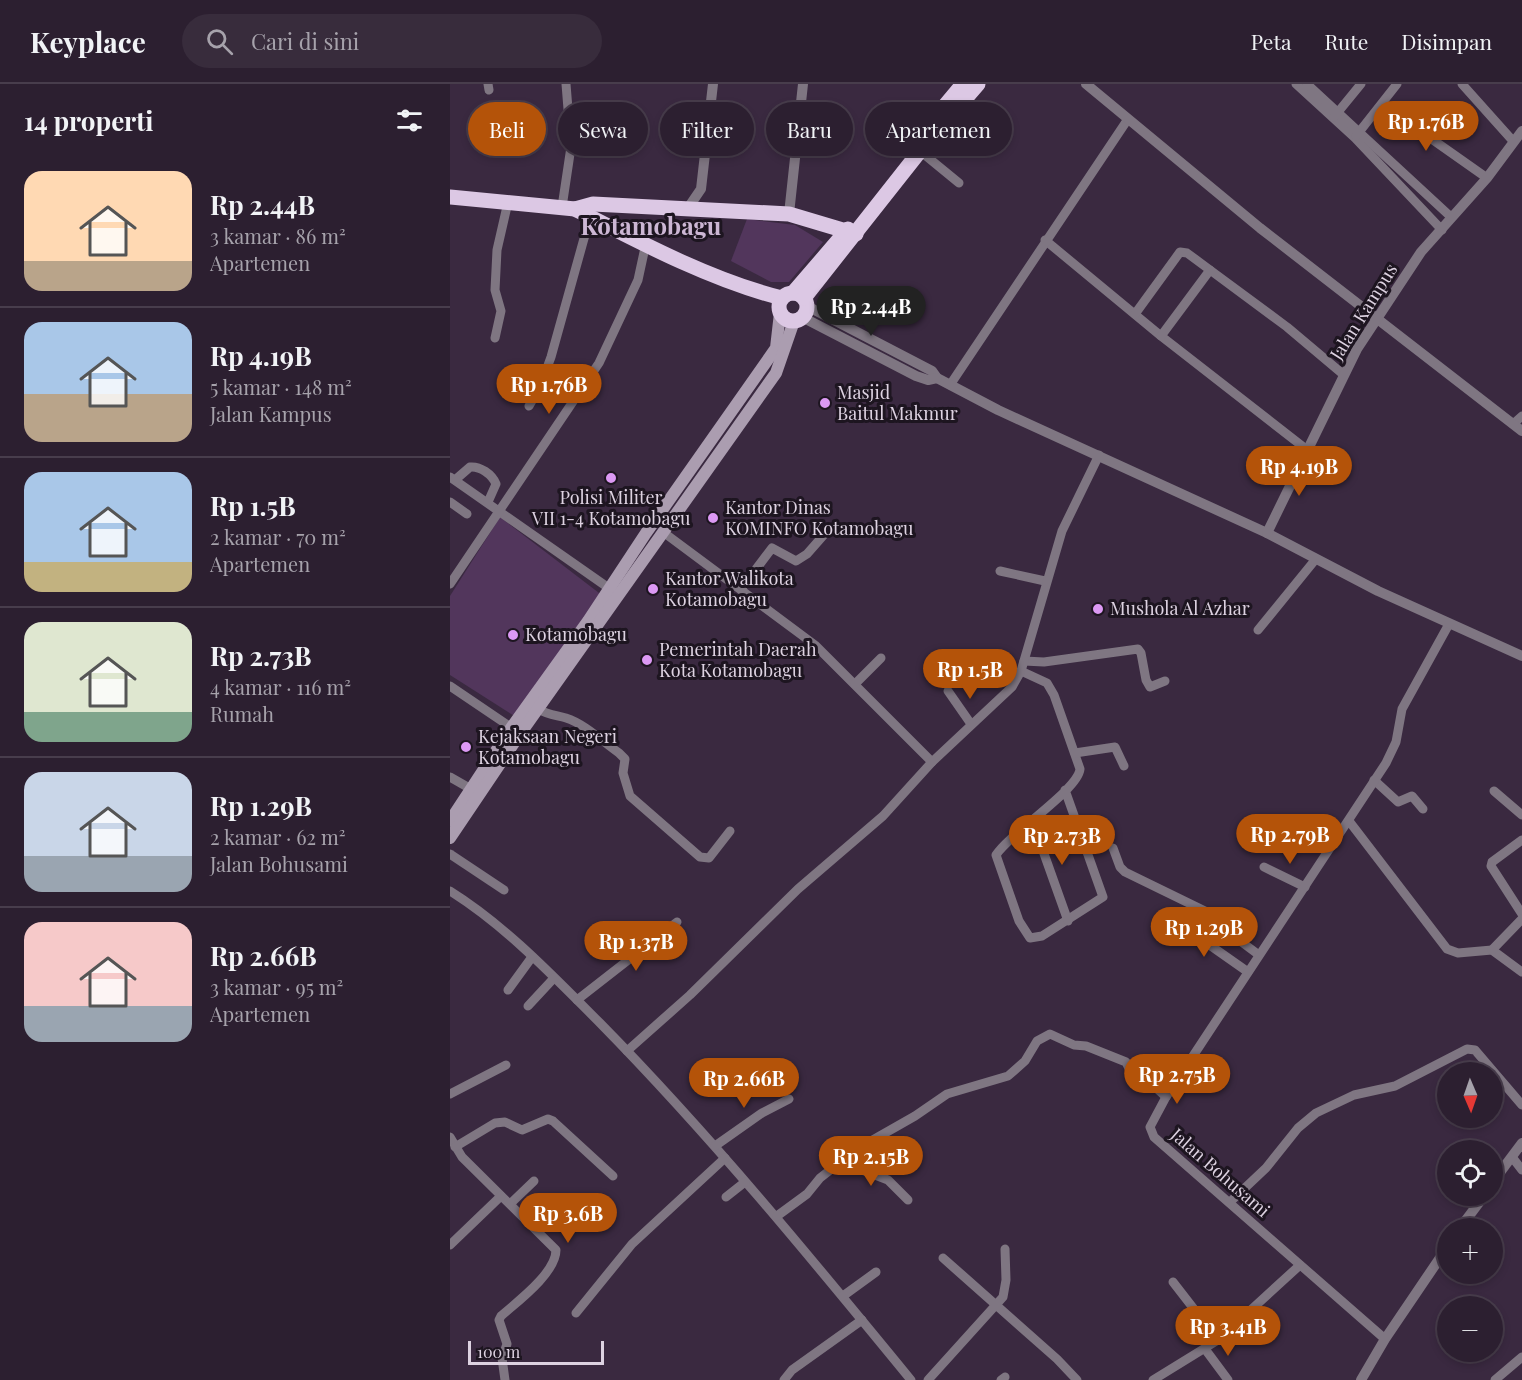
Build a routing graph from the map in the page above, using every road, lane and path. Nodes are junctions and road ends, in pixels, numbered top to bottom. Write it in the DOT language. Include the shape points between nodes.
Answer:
graph roads {
  1 [pos="566,84"];
  2 [pos="713,84"];
  3 [pos="803,84"];
  4 [pos="963,84"];
  5 [pos="978,84"];
  6 [pos="1086,84"];
  7 [pos="1296,84"];
  8 [pos="1307,84"];
  9 [pos="1361,84"];
  10 [pos="1397,84"];
  11 [pos="1462,84"];
  12 [pos="962,102"];
  13 [pos="1382,104"];
  14 [pos="1335,116"];
  15 [pos="1128,119"];
  16 [pos="1522,131"];
  17 [pos="1356,135"];
  18 [pos="1513,141"];
  19 [pos="916,156"];
  20 [pos="926,156"];
  21 [pos="1487,178"];
  22 [pos="958,183"];
  23 [pos="701,189"];
  24 [pos="450,197"];
  25 [pos="508,202"];
  26 [pos="620,207"];
  27 [pos="569,208"];
  28 [pos="688,208"];
  29 [pos="711,210"];
  30 [pos="789,214"];
  31 [pos="590,217"];
  32 [pos="1451,217"];
  33 [pos="611,229"];
  34 [pos="1442,230"];
  35 [pos="852,232"];
  36 [pos="1045,240"];
  37 [pos="646,243"];
  38 [pos="1210,270"];
  39 [pos="795,307"];
  40 [pos="1135,314"];
  41 [pos="1377,320"];
  42 [pos="1161,336"];
  43 [pos="495,338"];
  44 [pos="1344,375"];
  45 [pos="950,385"];
  46 [pos="528,406"];
  47 [pos="1522,416"];
  48 [pos="1513,424"];
  49 [pos="1522,431"];
  50 [pos="1306,449"];
  51 [pos="1099,455"];
  52 [pos="452,479"];
  53 [pos="450,502"];
  54 [pos="488,502"];
  55 [pos="501,510"];
  56 [pos="468,514"];
  57 [pos="829,529"];
  58 [pos="663,532"];
  59 [pos="1267,533"];
  60 [pos="1315,560"];
  61 [pos="1000,571"];
  62 [pos="1046,581"];
  63 [pos="450,584"];
  64 [pos="741,589"];
  65 [pos="615,592"];
  66 [pos="1449,624"];
  67 [pos="1258,630"];
  68 [pos="1522,656"];
  69 [pos="881,658"];
  70 [pos="1023,666"];
  71 [pos="1165,681"];
  72 [pos="855,684"];
  73 [pos="450,686"];
  74 [pos="948,691"];
  75 [pos="538,709"];
  76 [pos="971,724"];
  77 [pos="515,731"];
  78 [pos="1075,753"];
  79 [pos="932,762"];
  80 [pos="1125,766"];
  81 [pos="450,777"];
  82 [pos="1374,780"];
  83 [pos="471,789"];
  84 [pos="1065,790"];
  85 [pos="1494,791"];
  86 [pos="1423,809"];
  87 [pos="1522,815"];
  88 [pos="1032,820"];
  89 [pos="450,821"];
  90 [pos="1349,821"];
  91 [pos="730,831"];
  92 [pos="450,838"];
  93 [pos="1522,840"];
  94 [pos="1113,848"];
  95 [pos="450,854"];
  96 [pos="1264,867"];
  97 [pos="1305,887"];
  98 [pos="504,890"];
  99 [pos="450,891"];
  100 [pos="1522,914"];
  101 [pos="1522,919"];
  102 [pos="1068,921"];
  103 [pos="677,922"];
  104 [pos="1224,930"];
  105 [pos="1492,950"];
  106 [pos="1259,955"];
  107 [pos="532,957"];
  108 [pos="1248,972"];
  109 [pos="1522,972"];
  110 [pos="554,978"];
  111 [pos="508,990"];
  112 [pos="577,1000"];
  113 [pos="528,1006"];
  114 [pos="627,1051"];
  115 [pos="506,1065"];
  116 [pos="450,1094"];
  117 [pos="1166,1097"];
  118 [pos="789,1099"];
  119 [pos="1522,1105"];
  120 [pos="450,1137"];
  121 [pos="1522,1143"];
  122 [pos="715,1146"];
  123 [pos="455,1147"];
  124 [pos="1512,1157"];
  125 [pos="724,1158"];
  126 [pos="841,1162"];
  127 [pos="1503,1169"];
  128 [pos="1522,1170"];
  129 [pos="613,1176"];
  130 [pos="534,1181"];
  131 [pos="746,1182"];
  132 [pos="501,1196"];
  133 [pos="726,1197"];
  134 [pos="908,1200"];
  135 [pos="1230,1202"];
  136 [pos="510,1204"];
  137 [pos="777,1216"];
  138 [pos="450,1245"];
  139 [pos="1005,1249"];
  140 [pos="944,1258"];
  141 [pos="1437,1262"];
  142 [pos="1300,1265"];
  143 [pos="876,1272"];
  144 [pos="1173,1282"];
  145 [pos="843,1296"];
  146 [pos="996,1306"];
  147 [pos="576,1313"];
  148 [pos="862,1320"];
  149 [pos="1385,1339"];
  150 [pos="1218,1340"];
  151 [pos="1205,1349"];
  152 [pos="1522,1357"];
  153 [pos="506,1380"];
  154 [pos="784,1380"];
  155 [pos="911,1380"];
  156 [pos="927,1380"];
  157 [pos="1077,1380"];
  158 [pos="1154,1380"];
  159 [pos="1228,1380"];
  160 [pos="1361,1380"];
  161 [pos="1495,1380"];
  1 -- 27 [label="street" via="571,147"];
  2 -- 23 [label="street"];
  3 -- 30 [label="street"];
  4 -- 35 [label="highway" via="879,185"];
  5 -- 12 [label="highway"];
  6 -- 15 [label="street"];
  7 -- 14 [label="street"];
  8 -- 14 [label="street"];
  9 -- 14 [label="street"];
  10 -- 13 [label="street"];
  11 -- 18 [label="street"];
  13 -- 17 [label="street"];
  13 -- 21 [label="street"];
  14 -- 17 [label="street"];
  15 -- 36 [label="street"];
  15 -- 41 [label="street"];
  16 -- 18 [label="street, Jalan Kampus"];
  17 -- 32 [label="street"];
  17 -- 34 [label="street"];
  18 -- 21 [label="street, Jalan Kampus"];
  19 -- 35 [label="highway"];
  20 -- 22 [label="street"];
  21 -- 32 [label="street, Jalan Kampus"];
  23 -- 28 [label="street"];
  23 -- 29 [label="street"];
  24 -- 25 [label="highway"];
  25 -- 27 [label="highway"];
  25 -- 43 [label="street" via="497,250 495,290 501,311"];
  26 -- 27 [label="highway" via="592,204"];
  26 -- 28 [label="highway"];
  26 -- 33 [label="highway"];
  27 -- 31 [label="highway"];
  28 -- 29 [label="highway"];
  29 -- 30 [label="highway"];
  30 -- 35 [label="highway"];
  31 -- 33 [label="highway"];
  31 -- 46 [label="street" via="551,357"];
  32 -- 34 [label="street, Jalan Kampus"];
  33 -- 37 [label="highway"];
  34 -- 41 [label="street, Jalan Kampus" via="1421,252"];
  35 -- 39 [label="highway"];
  36 -- 40 [label="street"];
  36 -- 45 [label="street"];
  37 -- 39 [label="highway"];
  37 -- 55 [label="street" via="638,280 599,363"];
  38 -- 40 [label="street" via="1180,252"];
  38 -- 42 [label="street"];
  38 -- 44 [label="street"];
  39 -- 45 [label="street" via="932,371"];
  39 -- 58 [label="main road" via="776,373"];
  39 -- 65 [label="main road" via="776,348"];
  40 -- 42 [label="street"];
  41 -- 44 [label="street, Jalan Kampus"];
  41 -- 48 [label="street"];
  42 -- 50 [label="street"];
  44 -- 50 [label="street, Jalan Kampus"];
  45 -- 51 [label="street"];
  47 -- 48 [label="street"];
  48 -- 49 [label="street"];
  50 -- 59 [label="street, Jalan Kampus"];
  51 -- 59 [label="street"];
  51 -- 62 [label="street" via="1062,531"];
  52 -- 54 [label="street"];
  52 -- 54 [label="street" via="470,467 488,474 496,484"];
  53 -- 56 [label="street"];
  54 -- 55 [label="street"];
  55 -- 63 [label="street"];
  55 -- 65 [label="street"];
  57 -- 64 [label="street" via="796,561 772,548"];
  58 -- 64 [label="street"];
  58 -- 65 [label="main road"];
  59 -- 60 [label="street"];
  60 -- 66 [label="street"];
  60 -- 67 [label="street"];
  61 -- 62 [label="street"];
  62 -- 70 [label="street"];
  64 -- 72 [label="street" via="808,639"];
  65 -- 75 [label="main road"];
  65 -- 77 [label="main road"];
  66 -- 68 [label="street"];
  66 -- 82 [label="street, Jalan Bohusami" via="1402,709 1396,742"];
  69 -- 72 [label="street"];
  70 -- 71 [label="street" via="1138,650 1150,687"];
  70 -- 76 [label="street" via="1012,687"];
  70 -- 78 [label="street" via="1047,683 1059,703"];
  72 -- 79 [label="street"];
  73 -- 77 [label="street"];
  74 -- 76 [label="street"];
  75 -- 77 [label="main road"];
  75 -- 91 [label="street" via="576,723 619,753 625,759 623,773 630,796 700,856 709,858"];
  76 -- 79 [label="street"];
  77 -- 83 [label="main road"];
  77 -- 92 [label="main road"];
  78 -- 80 [label="street" via="1115,747"];
  78 -- 84 [label="street" via="1080,773"];
  79 -- 114 [label="street" via="883,816"];
  81 -- 83 [label="street"];
  82 -- 86 [label="street" via="1398,802 1412,796"];
  82 -- 90 [label="street, Jalan Bohusami"];
  83 -- 89 [label="main road"];
  84 -- 88 [label="street"];
  84 -- 102 [label="street" via="1104,891 1101,900"];
  85 -- 87 [label="street"];
  88 -- 102 [label="street"];
  88 -- 102 [label="street" via="997,852 1000,872 1030,938"];
  90 -- 97 [label="street, Jalan Bohusami"];
  90 -- 105 [label="street" via="1447,949 1458,953"];
  93 -- 100 [label="street" via="1491,866"];
  94 -- 104 [label="street" via="1125,872 1205,911"];
  95 -- 98 [label="street"];
  96 -- 97 [label="street"];
  97 -- 106 [label="street, Jalan Bohusami"];
  99 -- 107 [label="street"];
  101 -- 105 [label="street"];
  103 -- 112 [label="street"];
  104 -- 106 [label="street"];
  104 -- 108 [label="street" via="1211,945"];
  105 -- 109 [label="street"];
  106 -- 108 [label="street, Jalan Bohusami"];
  107 -- 110 [label="street"];
  107 -- 111 [label="street"];
  108 -- 117 [label="street, Jalan Bohusami"];
  110 -- 112 [label="street"];
  110 -- 113 [label="street"];
  112 -- 114 [label="street"];
  114 -- 122 [label="street"];
  115 -- 116 [label="street"];
  117 -- 126 [label="street" via="1154,1086 1137,1086 1126,1062 1050,1034 1037,1041 1025,1061 1008,1076 947,1094"];
  117 -- 135 [label="street, Jalan Bohusami" via="1152,1122 1151,1132"];
  118 -- 122 [label="street"];
  119 -- 135 [label="street" via="1475,1050 1467,1049 1395,1086 1348,1097 1316,1113"];
  120 -- 123 [label="street"];
  121 -- 124 [label="street"];
  122 -- 125 [label="street"];
  123 -- 129 [label="street" via="495,1123 505,1122 522,1130 548,1119"];
  123 -- 132 [label="street"];
  124 -- 127 [label="street"];
  124 -- 128 [label="street"];
  125 -- 131 [label="street"];
  125 -- 147 [label="street" via="633,1244"];
  126 -- 134 [label="street" via="888,1180"];
  126 -- 137 [label="street"];
  130 -- 136 [label="street"];
  131 -- 133 [label="street"];
  131 -- 137 [label="street"];
  132 -- 136 [label="street"];
  132 -- 138 [label="street"];
  135 -- 142 [label="street, Jalan Bohusami"];
  136 -- 153 [label="street" via="554,1246 556,1254 540,1280 499,1320 507,1344 502,1358"];
  137 -- 145 [label="street"];
  139 -- 146 [label="street" via="1004,1290"];
  140 -- 146 [label="street"];
  141 -- 149 [label="street"];
  142 -- 149 [label="street, Jalan Bohusami"];
  142 -- 150 [label="street"];
  143 -- 145 [label="street"];
  144 -- 150 [label="street"];
  145 -- 148 [label="street"];
  146 -- 156 [label="street"];
  146 -- 157 [label="street"];
  148 -- 154 [label="street" via="792,1370"];
  148 -- 155 [label="street"];
  149 -- 160 [label="street"];
  150 -- 151 [label="street"];
  151 -- 158 [label="street"];
  151 -- 159 [label="street"];
  152 -- 161 [label="street"];
}
